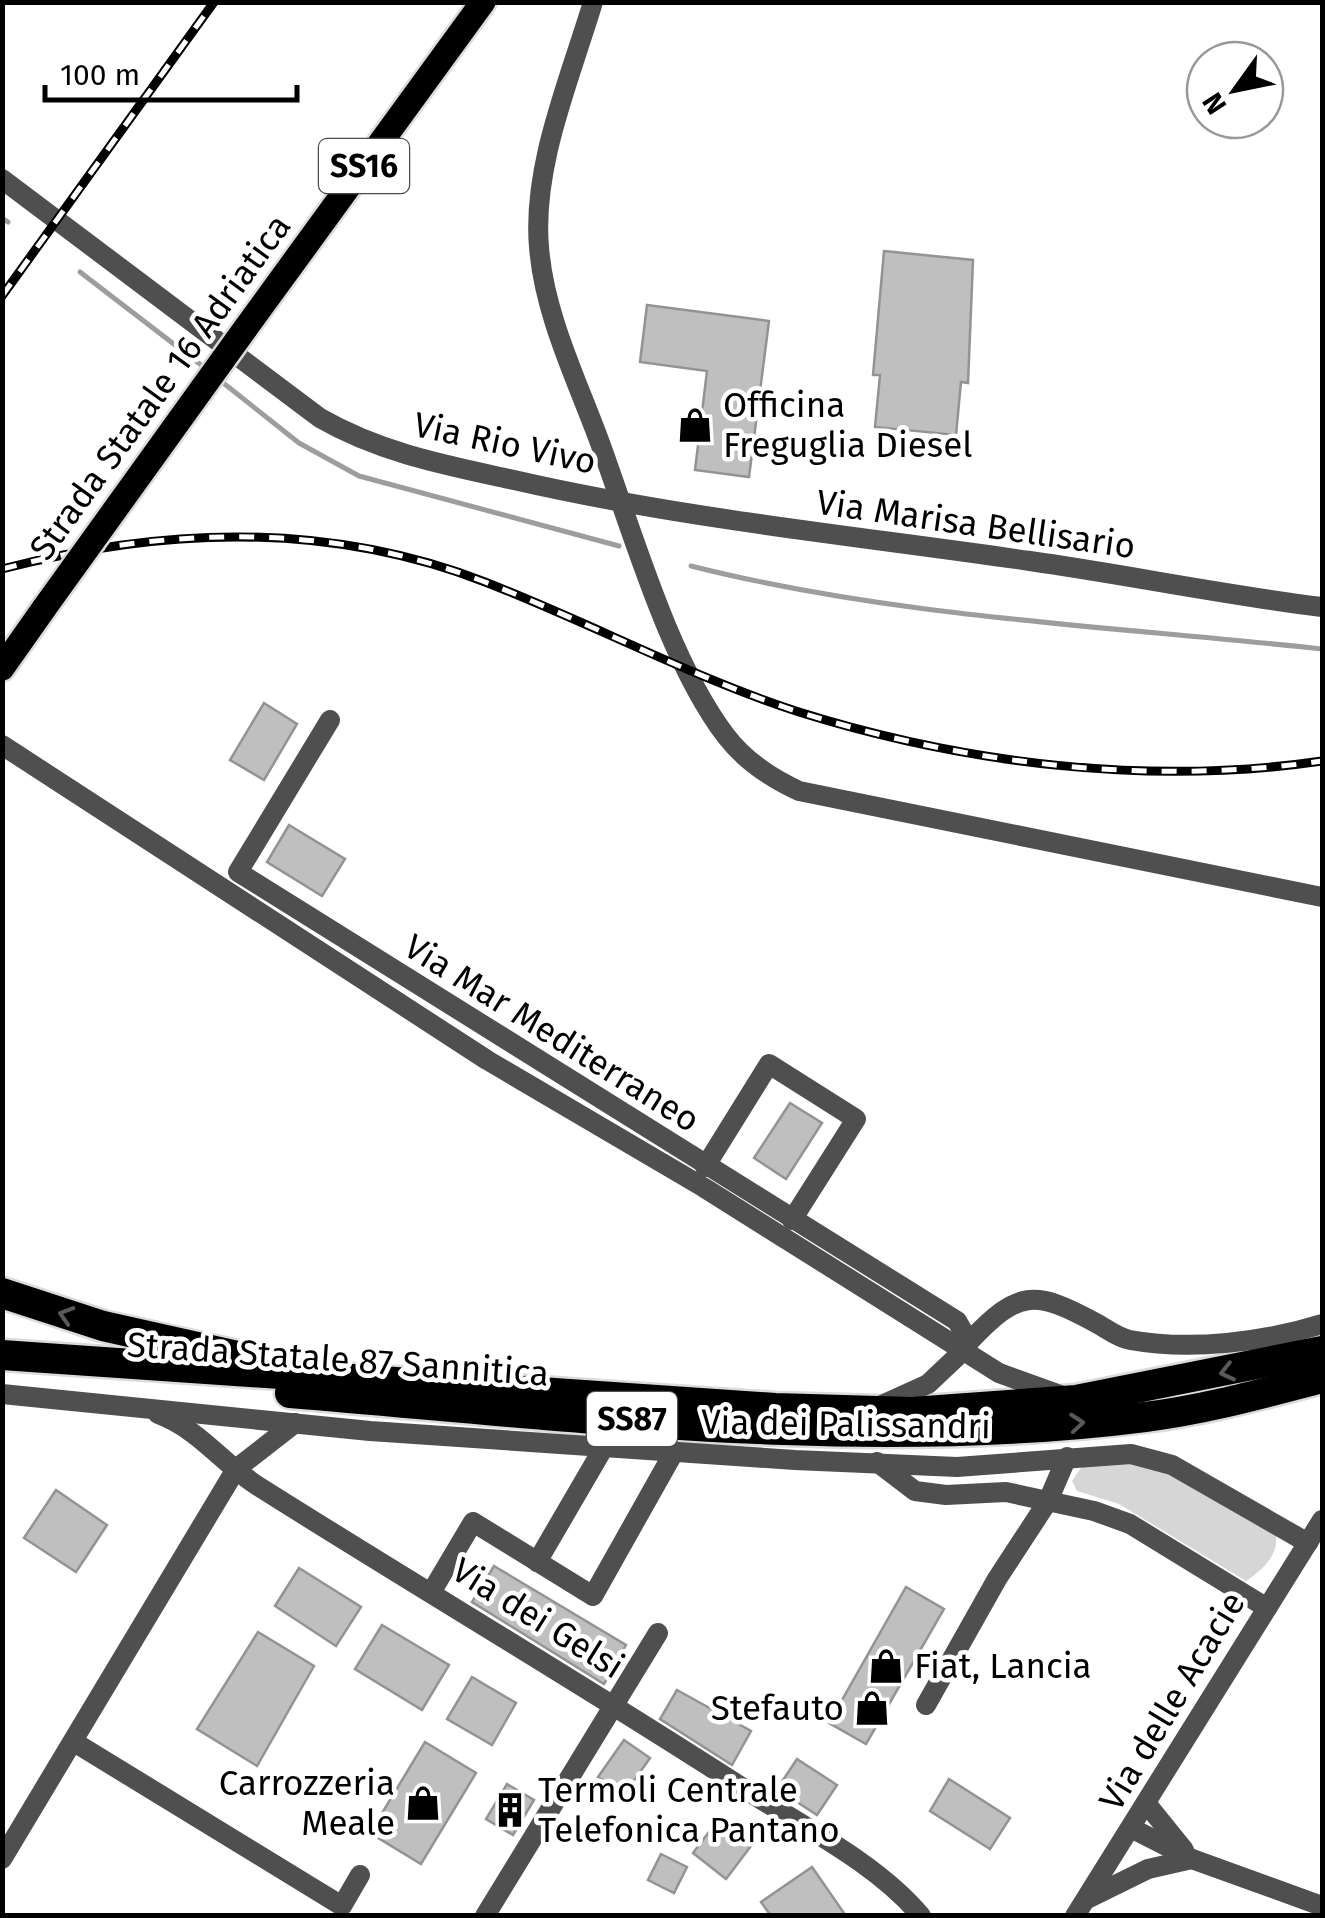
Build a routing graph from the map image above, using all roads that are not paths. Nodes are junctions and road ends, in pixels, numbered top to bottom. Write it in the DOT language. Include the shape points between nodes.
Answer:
graph roads {
  1 [pos="483,2"];
  2 [pos="593,2"];
  3 [pos="2,179"];
  4 [pos="622,501"];
  5 [pos="1322,607"];
  6 [pos="2,668"];
  7 [pos="330,720"];
  8 [pos="2,745"];
  9 [pos="1322,897"];
  10 [pos="705,1167"];
  11 [pos="792,1220"];
  12 [pos="2,1293"];
  13 [pos="1322,1324"];
  14 [pos="966,1346"];
  15 [pos="1322,1351"];
  16 [pos="2,1354"];
  17 [pos="2,1370"];
  18 [pos="332,1375"];
  19 [pos="1322,1378"];
  20 [pos="1322,1388"];
  21 [pos="2,1394"];
  22 [pos="1260,1394"];
  23 [pos="1076,1400"];
  24 [pos="107,1403"];
  25 [pos="867,1412"];
  26 [pos="295,1423"];
  27 [pos="604,1447"];
  28 [pos="674,1452"];
  29 [pos="1067,1457"];
  30 [pos="876,1462"];
  31 [pos="236,1469"];
  32 [pos="1048,1501"];
  33 [pos="1322,1520"];
  34 [pos="1308,1543"];
  35 [pos="537,1562"];
  36 [pos="432,1591"];
  37 [pos="1266,1608"];
  38 [pos="658,1633"];
  39 [pos="614,1704"];
  40 [pos="926,1706"];
  41 [pos="74,1742"];
  42 [pos="1146,1803"];
  43 [pos="1126,1838"];
  44 [pos="2,1859"];
  45 [pos="1192,1860"];
  46 [pos="1148,1869"];
  47 [pos="360,1876"];
  48 [pos="1322,1906"];
  49 [pos="1081,1907"];
  50 [pos="485,1916"];
  51 [pos="921,1916"];
  1 -- 6 [label="main road, Strada Statale 16 Adriatica / SS16, bridge"];
  2 -- 4 [label="street, Via Rio Vivo" via="550,149 539,248 547,297"];
  3 -- 4 [label="street, Via Rio Vivo" via="320,418 361,441"];
  4 -- 5 [label="street, Via Marisa Bellisario"];
  4 -- 9 [label="street" via="700,696 727,738 774,779 798,791 909,816"];
  7 -- 10 [label="street, Via Mar Mediterraneo" via="238,872"];
  8 -- 14 [label="street" via="487,1060"];
  10 -- 11 [label="street, Via Mar Mediterraneo"];
  10 -- 11 [label="street" via="769,1064 856,1119"];
  11 -- 14 [label="street, Via Mar Mediterraneo" via="957,1321"];
  18 -- 12 [label="highway, one-way" via="122,1331"];
  13 -- 14 [label="street" via="1166,1346 1124,1339 1054,1300 1025,1300 998,1312"];
  14 -- 23 [label="street" via="1016,1382"];
  14 -- 25 [label="street" via="928,1384"];
  15 -- 23 [label="highway, Strada Statale 87 Sannitica / SS87, one-way"];
  16 -- 18 [label="highway, SS87"];
  17 -- 22 [label="highway, Strada Statale 87 Sannitica / SS87, one-way" via="899,1434 1147,1417"];
  18 -- 25 [label="highway, Strada Statale 87 Sannitica / SS87"];
  19 -- 22 [label="highway, Strada Statale 87 Sannitica / SS87"];
  20 -- 22 [label="highway, SS87"];
  21 -- 24 [label="street, Via dei Palissandri"];
  23 -- 25 [label="highway, Strada Statale 87 Sannitica / SS87"];
  24 -- 26 [label="street, Via dei Palissandri"];
  24 -- 31 [label="street, Via dei Gelsi" via="176,1420"];
  26 -- 27 [label="street, Via dei Palissandri"];
  26 -- 31 [label="street"];
  27 -- 28 [label="street, Via dei Palissandri"];
  27 -- 35 [label="street"];
  28 -- 30 [label="street, Via dei Palissandri"];
  28 -- 35 [label="street" via="593,1596"];
  29 -- 30 [label="street, Via dei Palissandri" via="957,1467"];
  29 -- 32 [label="street"];
  29 -- 34 [label="street, Via dei Palissandri" via="1152,1457"];
  30 -- 32 [label="street" via="915,1491 1006,1492"];
  31 -- 36 [label="street, Via dei Gelsi"];
  31 -- 41 [label="street"];
  32 -- 37 [label="street" via="1130,1524"];
  32 -- 40 [label="street"];
  33 -- 34 [label="street, Via delle Acacie"];
  34 -- 37 [label="street, Via delle Acacie"];
  35 -- 36 [label="street" via="473,1522"];
  36 -- 39 [label="street, Via dei Gelsi"];
  37 -- 42 [label="street, Via delle Acacie"];
  38 -- 39 [label="street"];
  39 -- 50 [label="street"];
  39 -- 51 [label="street, Via dei Gelsi" via="812,1830"];
  41 -- 44 [label="street"];
  41 -- 47 [label="street" via="342,1906"];
  42 -- 43 [label="street, Via delle Acacie"];
  42 -- 45 [label="street"];
  43 -- 45 [label="street"];
  43 -- 46 [label="street"];
  43 -- 49 [label="street, Via delle Acacie"];
  45 -- 46 [label="street"];
  45 -- 48 [label="street"];
  46 -- 49 [label="street"];
}
